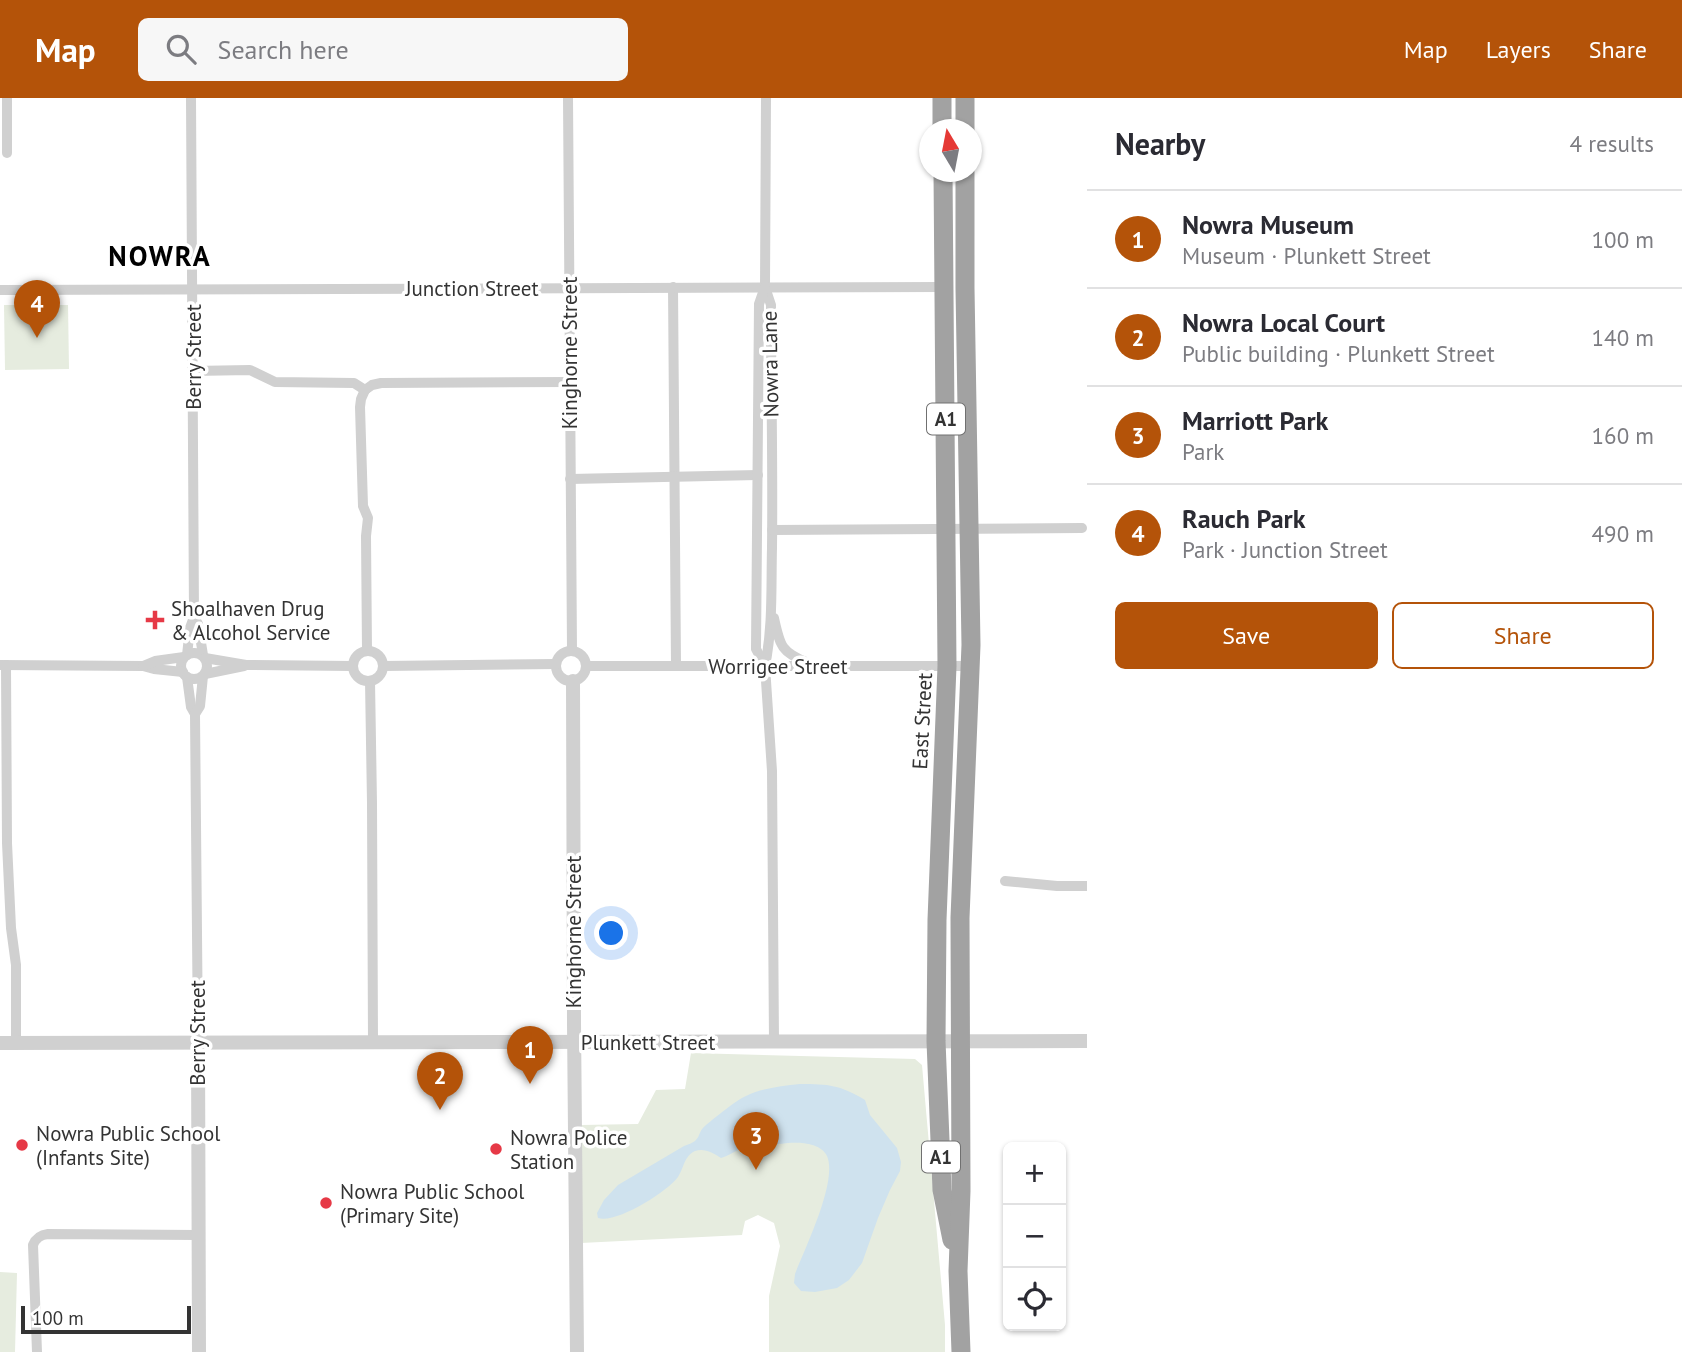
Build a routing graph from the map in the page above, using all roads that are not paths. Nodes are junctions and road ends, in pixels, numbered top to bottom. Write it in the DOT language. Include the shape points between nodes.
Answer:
graph roads {
  1 [pos="7,98"];
  2 [pos="191,98"];
  3 [pos="568,98"];
  4 [pos="765,98"];
  5 [pos="942,98"];
  6 [pos="965,98"];
  7 [pos="943,119"];
  8 [pos="965,119"];
  9 [pos="7,153"];
  10 [pos="943,182"];
  11 [pos="965,182"];
  12 [pos="673,287"];
  13 [pos="765,287"];
  14 [pos="944,287"];
  15 [pos="569,288"];
  16 [pos="192,289"];
  17 [pos="0,290"];
  18 [pos="192,371"];
  19 [pos="569,382"];
  20 [pos="365,390"];
  21 [pos="758,475"];
  22 [pos="675,477"];
  23 [pos="570,479"];
  24 [pos="758,500"];
  25 [pos="1082,528"];
  26 [pos="772,530"];
  27 [pos="757,563"];
  28 [pos="771,605"];
  29 [pos="194,617"];
  30 [pos="367,650"];
  31 [pos="572,650"];
  32 [pos="186,656"];
  33 [pos="204,657"];
  34 [pos="556,664"];
  35 [pos="3,665"];
  36 [pos="246,665"];
  37 [pos="143,666"];
  38 [pos="352,666"];
  39 [pos="383,666"];
  40 [pos="586,666"];
  41 [pos="676,666"];
  42 [pos="765,666"];
  43 [pos="814,666"];
  44 [pos="947,666"];
  45 [pos="971,666"];
  46 [pos="185,675"];
  47 [pos="204,675"];
  48 [pos="370,681"];
  49 [pos="573,681"];
  50 [pos="195,714"];
  51 [pos="1005,881"];
  52 [pos="1087,886"];
  53 [pos="936,1041"];
  54 [pos="960,1041"];
  55 [pos="1087,1041"];
  56 [pos="574,1042"];
  57 [pos="774,1042"];
  58 [pos="0,1043"];
  59 [pos="16,1043"];
  60 [pos="198,1043"];
  61 [pos="373,1043"];
  62 [pos="198,1236"];
  63 [pos="958,1271"];
  64 [pos="37,1352"];
  65 [pos="199,1352"];
  66 [pos="577,1352"];
  67 [pos="961,1352"];
  1 -- 9 [label="street"];
  2 -- 16 [label="street, Berry Street"];
  3 -- 15 [label="street, Kinghorne Street"];
  4 -- 13 [label="street"];
  5 -- 7 [label="highway"];
  6 -- 8 [label="highway"];
  10 -- 14 [label="highway, East Street / A1"];
  11 -- 45 [label="highway, East Street / A1"];
  12 -- 13 [label="street, Junction Street"];
  12 -- 15 [label="street, Junction Street"];
  12 -- 22 [label="street"];
  13 -- 14 [label="street, Junction Street"];
  13 -- 21 [label="street, Nowra Lane" via="759,304"];
  13 -- 26 [label="street, Nowra Lane" via="771,305"];
  14 -- 44 [label="highway, East Street / A1"];
  15 -- 16 [label="street, Junction Street"];
  15 -- 19 [label="street, Kinghorne Street"];
  16 -- 17 [label="street, Junction Street"];
  16 -- 18 [label="street, Berry Street"];
  18 -- 20 [label="street" via="250,370 275,382 354,383"];
  18 -- 29 [label="street, Berry Street"];
  19 -- 20 [label="street" via="381,383"];
  19 -- 23 [label="street, Kinghorne Street"];
  20 -- 30 [label="street" via="360,420 363,506 368,518"];
  21 -- 22 [label="street"];
  21 -- 24 [label="street, Nowra Lane"];
  22 -- 23 [label="street"];
  22 -- 41 [label="street"];
  23 -- 31 [label="street, Kinghorne Street"];
  24 -- 26 [label="street, Nowra Lane"];
  24 -- 27 [label="street, Nowra Lane"];
  25 -- 26 [label="street"];
  26 -- 27 [label="street, Nowra Lane"];
  26 -- 28 [label="street, Nowra Lane"];
  27 -- 42 [label="street, Nowra Lane" via="756,649"];
  28 -- 42 [label="street, Nowra Lane"];
  28 -- 43 [label="street, Nowra Lane" via="782,646 794,658"];
  29 -- 32 [label="street, Berry Street"];
  29 -- 33 [label="street, Berry Street"];
  30 -- 38 [label="street" via="355,657"];
  30 -- 39 [label="street" via="378,655"];
  31 -- 34 [label="street" via="559,656"];
  31 -- 40 [label="street" via="582,655"];
  32 -- 33 [label="street" via="196,653"];
  32 -- 37 [label="street"];
  32 -- 46 [label="street" via="181,663"];
  33 -- 36 [label="street"];
  33 -- 47 [label="street" via="208,666"];
  34 -- 39 [label="street"];
  34 -- 49 [label="street" via="560,677"];
  35 -- 37 [label="street"];
  35 -- 59 [label="street"];
  36 -- 38 [label="street"];
  36 -- 47 [label="street"];
  37 -- 46 [label="street"];
  38 -- 48 [label="street" via="360,679"];
  39 -- 48 [label="street"];
  40 -- 41 [label="street, Worrigee Street"];
  40 -- 49 [label="street" via="584,674"];
  41 -- 42 [label="street, Worrigee Street"];
  42 -- 43 [label="street, Worrigee Street"];
  42 -- 57 [label="street" via="772,771"];
  43 -- 44 [label="street, Worrigee Street"];
  44 -- 45 [label="street, Worrigee Street"];
  44 -- 53 [label="highway, East Street / A1"];
  45 -- 54 [label="highway, East Street / A1" via="960,918"];
  46 -- 47 [label="street" via="195,679"];
  46 -- 50 [label="street, Berry Street"];
  47 -- 50 [label="street, Berry Street"];
  48 -- 61 [label="street"];
  49 -- 56 [label="street, Kinghorne Street"];
  50 -- 60 [label="street, Berry Street"];
  51 -- 52 [label="street"];
  53 -- 54 [label="street, Plunkett Street"];
  53 -- 57 [label="street, Plunkett Street"];
  53 -- 63 [label="highway, East Street / A1" via="942,1190"];
  54 -- 55 [label="street, Plunkett Street"];
  54 -- 63 [label="highway, East Street / A1"];
  56 -- 57 [label="street, Plunkett Street"];
  56 -- 61 [label="street, Plunkett Street"];
  56 -- 66 [label="street, Kinghorne Street"];
  58 -- 59 [label="street, Plunkett Street"];
  59 -- 60 [label="street, Plunkett Street"];
  60 -- 61 [label="street, Plunkett Street"];
  60 -- 62 [label="street, Berry Street"];
  62 -- 64 [label="street" via="41,1235 33,1245"];
  62 -- 65 [label="street, Berry Street"];
  63 -- 67 [label="highway, East Street / A1"];
}
